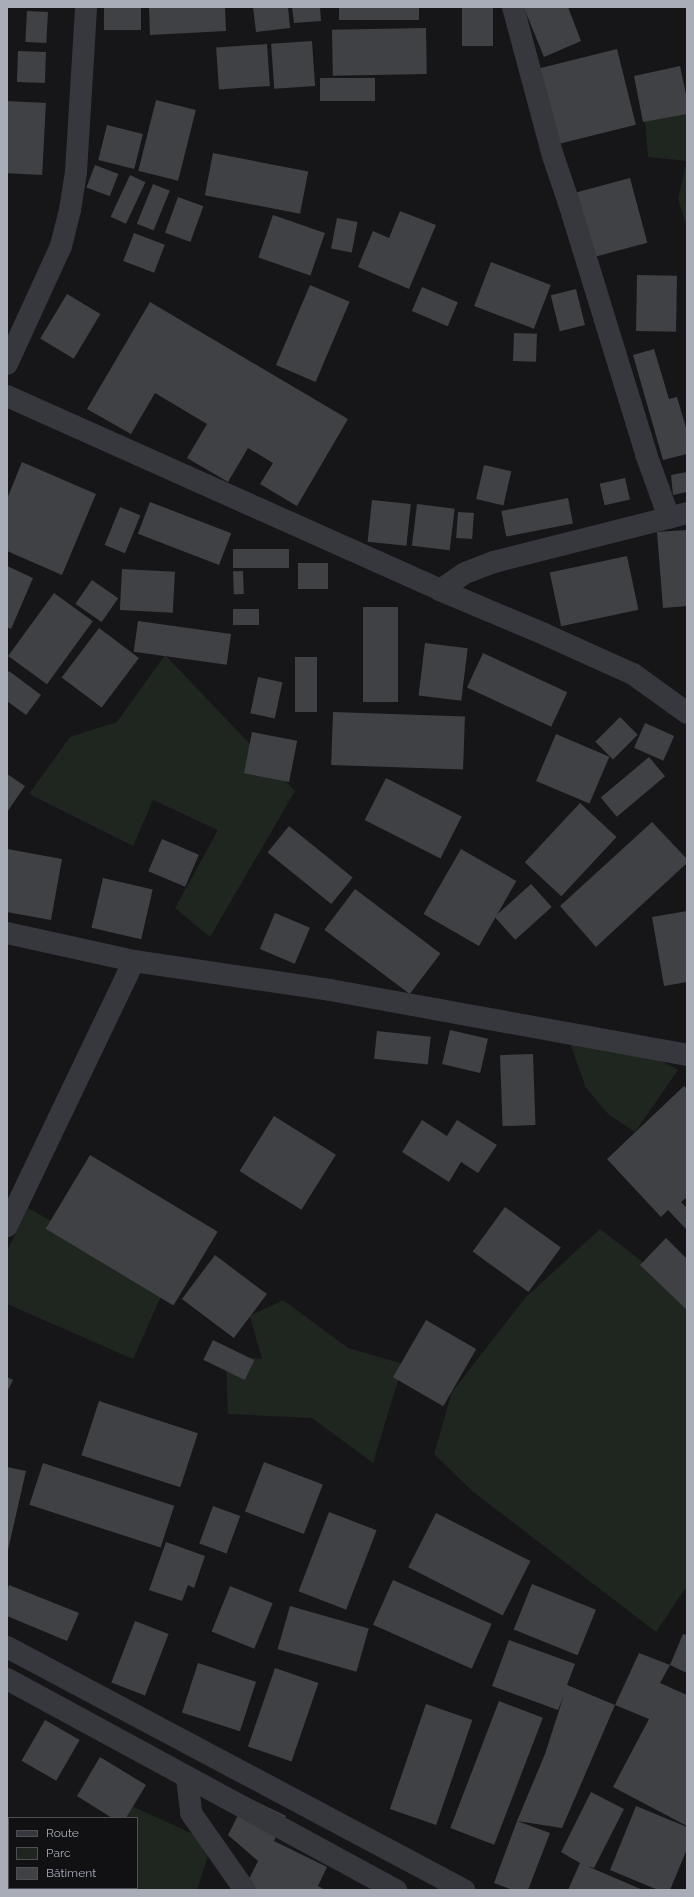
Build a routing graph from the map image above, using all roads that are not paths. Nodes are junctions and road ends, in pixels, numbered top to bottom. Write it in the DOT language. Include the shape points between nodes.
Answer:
graph roads {
  1 [pos="86,7"];
  2 [pos="513,7"];
  3 [pos="7,364"];
  4 [pos="7,396"];
  5 [pos="678,515"];
  6 [pos="440,590"];
  7 [pos="687,713"];
  8 [pos="7,933"];
  9 [pos="134,961"];
  10 [pos="687,1055"];
  11 [pos="7,1226"];
  12 [pos="7,1647"];
  13 [pos="7,1679"];
  14 [pos="187,1778"];
  15 [pos="245,1890"];
  16 [pos="396,1890"];
  17 [pos="464,1890"];
  1 -- 3 [label="street" via="76,172 70,210 61,246"];
  2 -- 5 [label="street" via="552,156 569,203 646,454"];
  4 -- 6 [label="street"];
  5 -- 6 [label="street" via="494,562 465,573"];
  6 -- 7 [label="street" via="633,674"];
  8 -- 9 [label="street"];
  9 -- 10 [label="street" via="330,990"];
  9 -- 11 [label="street"];
  12 -- 17 [label="street"];
  13 -- 14 [label="street"];
  14 -- 15 [label="street" via="192,1813"];
  14 -- 16 [label="street"];
}
